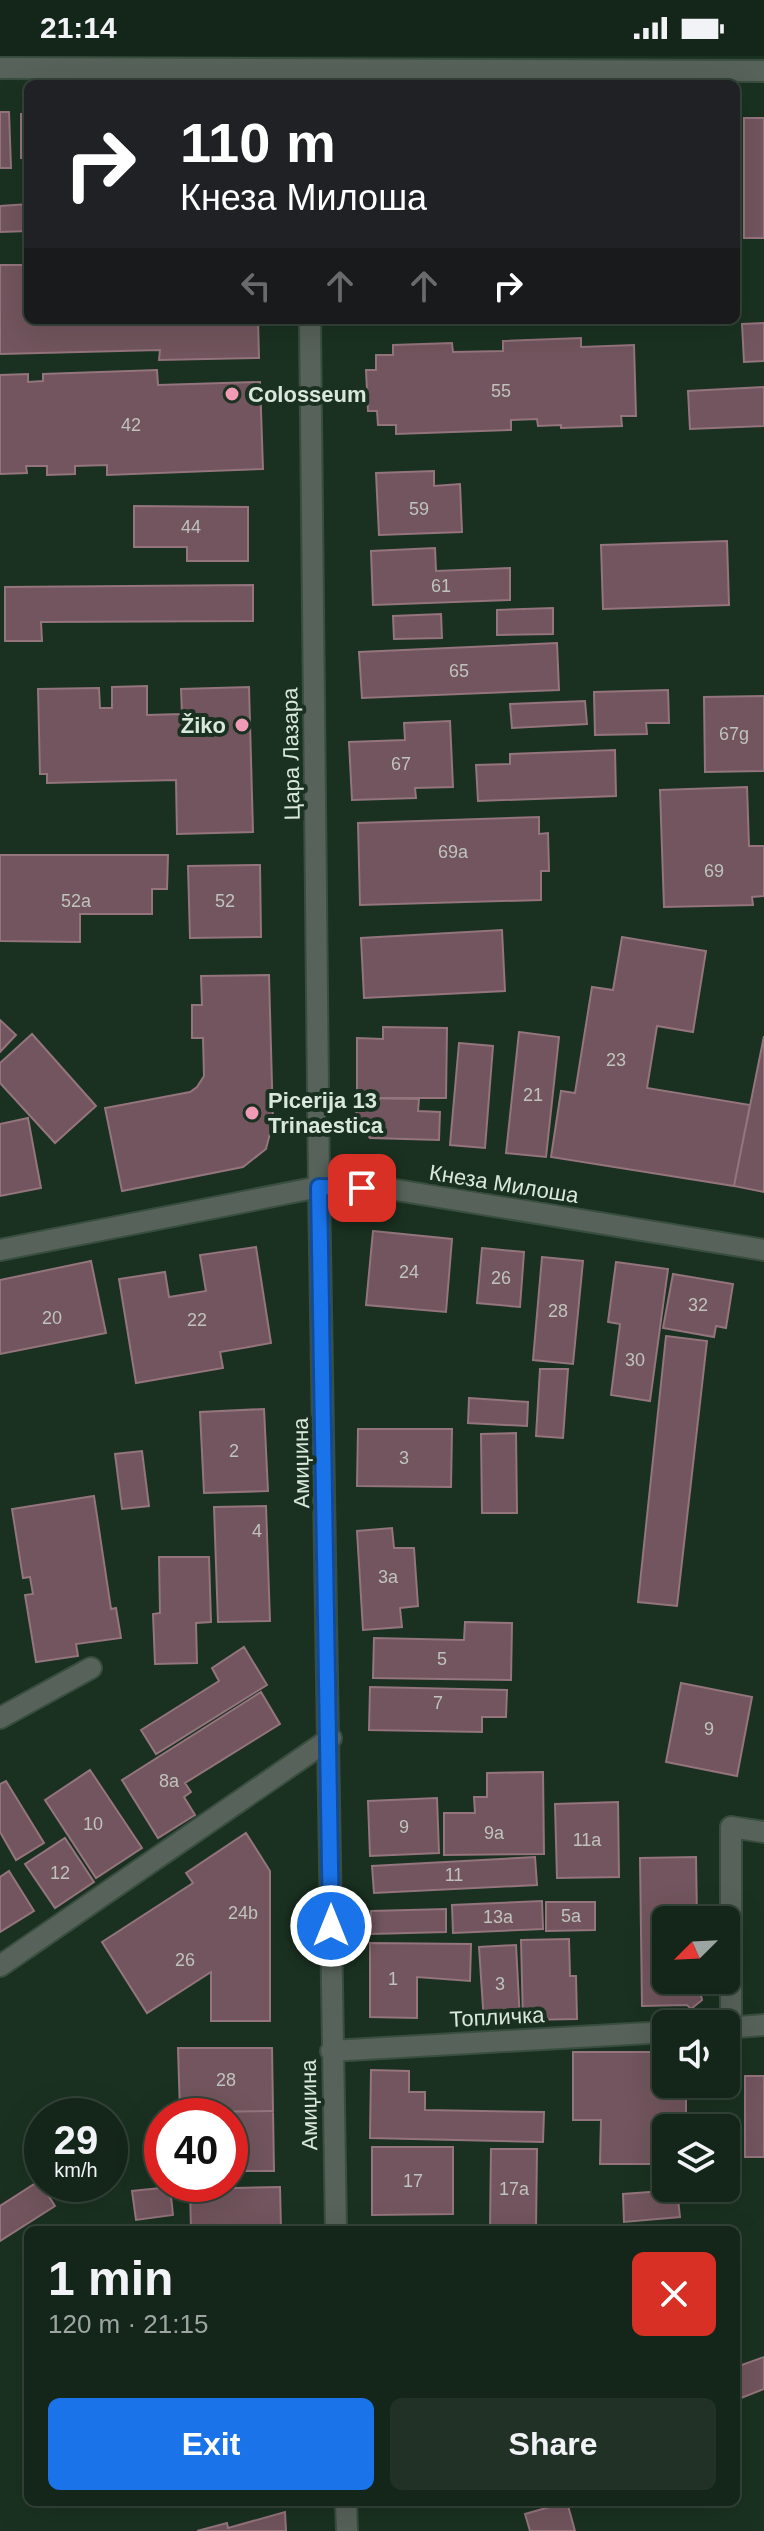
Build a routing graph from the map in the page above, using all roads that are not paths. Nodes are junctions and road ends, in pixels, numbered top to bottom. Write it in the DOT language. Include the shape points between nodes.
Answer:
graph roads {
  1 [pos="0,68"];
  2 [pos="307,69"];
  3 [pos="764,71"];
  4 [pos="310,324"];
  5 [pos="319,1187"];
  6 [pos="0,1250"];
  7 [pos="764,1250"];
  8 [pos="91,1668"];
  9 [pos="0,1718"];
  10 [pos="331,1738"];
  11 [pos="764,1832"];
  12 [pos="0,1966"];
  13 [pos="728,2010"];
  14 [pos="764,2025"];
  15 [pos="740,2027"];
  16 [pos="652,2033"];
  17 [pos="331,2051"];
  18 [pos="336,2226"];
  19 [pos="346,2506"];
  20 [pos="347,2531"];
  1 -- 2 [label="street"];
  2 -- 3 [label="street"];
  4 -- 5 [label="street, Цара Лазара"];
  5 -- 6 [label="street, Кнеза Милоша"];
  5 -- 7 [label="street, Кнеза Милоша" via="384,1188"];
  5 -- 10 [label="street, Амиџина"];
  8 -- 9 [label="street"];
  10 -- 12 [label="street"];
  10 -- 17 [label="street, Амиџина"];
  11 -- 13 [label="street" via="731,1827"];
  14 -- 15 [label="street"];
  16 -- 17 [label="street, Топличка"];
  17 -- 18 [label="street, Амиџина"];
  19 -- 20 [label="street"];
}
